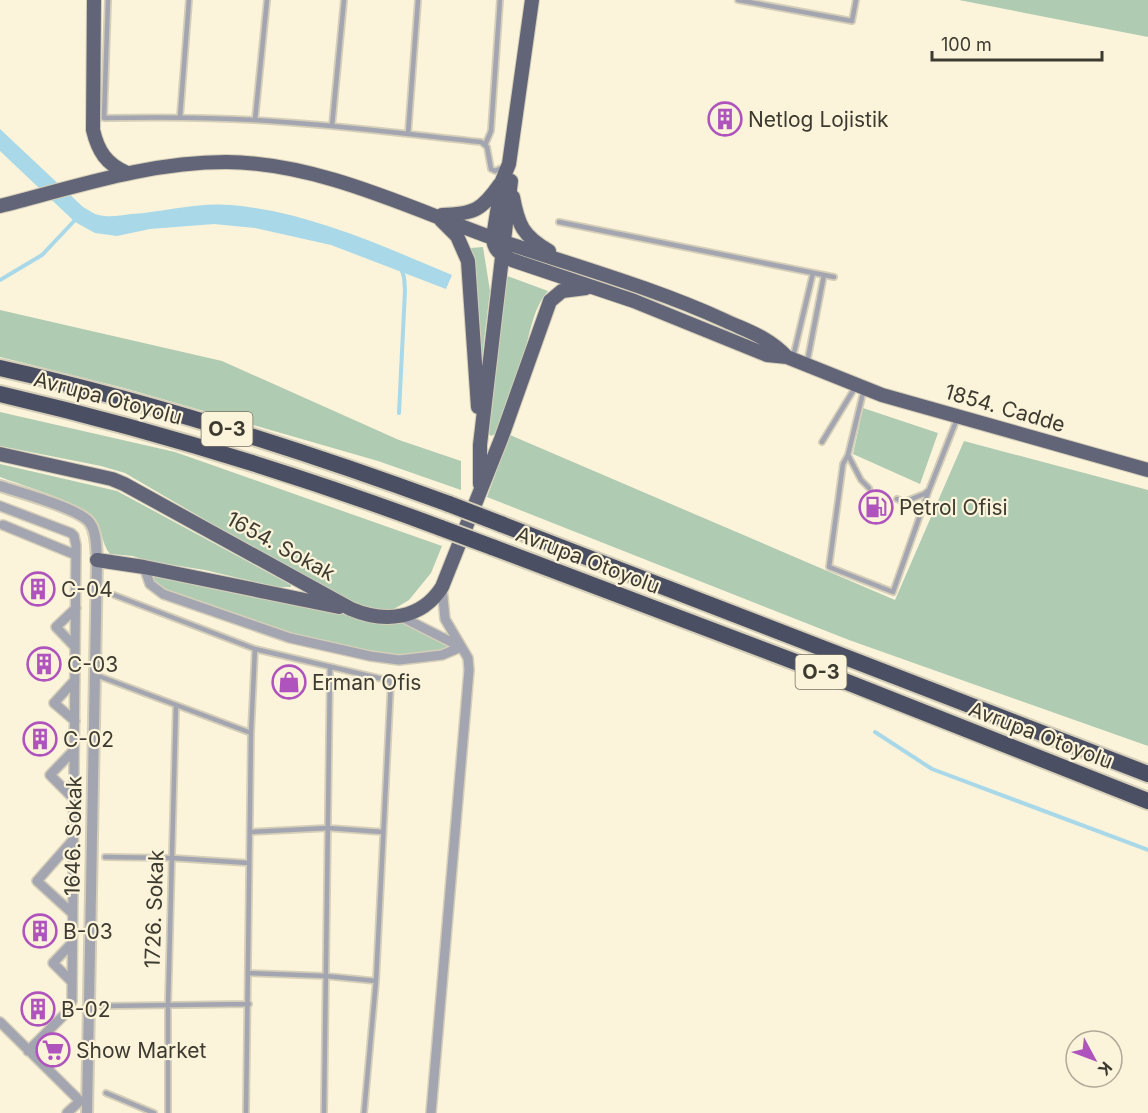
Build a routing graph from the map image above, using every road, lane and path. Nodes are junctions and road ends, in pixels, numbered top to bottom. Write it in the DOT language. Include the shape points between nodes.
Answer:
graph roads {
  1 [pos="94,0"];
  2 [pos="108,0"];
  3 [pos="189,0"];
  4 [pos="267,0"];
  5 [pos="344,0"];
  6 [pos="418,0"];
  7 [pos="500,0"];
  8 [pos="532,0"];
  9 [pos="738,0"];
  10 [pos="856,0"];
  11 [pos="180,117"];
  12 [pos="255,120"];
  13 [pos="332,126"];
  14 [pos="408,134"];
  15 [pos="486,145"];
  16 [pos="509,164"];
  17 [pos="127,173"];
  18 [pos="506,182"];
  19 [pos="0,206"];
  20 [pos="437,216"];
  21 [pos="559,222"];
  22 [pos="500,245"];
  23 [pos="568,262"];
  24 [pos="813,273"];
  25 [pos="824,275"];
  26 [pos="834,277"];
  27 [pos="603,290"];
  28 [pos="790,358"];
  29 [pos="807,366"];
  30 [pos="0,368"];
  31 [pos="857,386"];
  32 [pos="0,394"];
  33 [pos="958,418"];
  34 [pos="822,442"];
  35 [pos="480,445"];
  36 [pos="0,454"];
  37 [pos="848,455"];
  38 [pos="1148,470"];
  39 [pos="0,486"];
  40 [pos="869,488"];
  41 [pos="929,489"];
  42 [pos="480,494"];
  43 [pos="897,499"];
  44 [pos="0,506"];
  45 [pos="3,525"];
  46 [pos="76,555"];
  47 [pos="97,560"];
  48 [pos="144,567"];
  49 [pos="442,587"];
  50 [pos="114,595"];
  51 [pos="76,608"];
  52 [pos="351,609"];
  53 [pos="400,616"];
  54 [pos="75,647"];
  55 [pos="461,647"];
  56 [pos="255,649"];
  57 [pos="330,667"];
  58 [pos="95,674"];
  59 [pos="75,680"];
  60 [pos="176,705"];
  61 [pos="75,721"];
  62 [pos="251,733"];
  63 [pos="74,750"];
  64 [pos="1148,774"];
  65 [pos="74,799"];
  66 [pos="1148,801"];
  67 [pos="328,828"];
  68 [pos="250,832"];
  69 [pos="383,832"];
  70 [pos="74,840"];
  71 [pos="105,857"];
  72 [pos="172,858"];
  73 [pos="249,863"];
  74 [pos="72,913"];
  75 [pos="72,943"];
  76 [pos="249,973"];
  77 [pos="326,976"];
  78 [pos="376,981"];
  79 [pos="72,982"];
  80 [pos="249,1004"];
  81 [pos="102,1006"];
  82 [pos="168,1006"];
  83 [pos="0,1022"];
  84 [pos="28,1051"];
  85 [pos="106,1093"];
  86 [pos="85,1105"];
  87 [pos="67,1113"];
  88 [pos="154,1113"];
  89 [pos="168,1113"];
  90 [pos="246,1113"];
  91 [pos="324,1113"];
  92 [pos="364,1113"];
  93 [pos="431,1113"];
  1 -- 17 [label="main road" via="93,130 97,148 107,161"];
  2 -- 11 [label="lane" via="104,118"];
  3 -- 11 [label="lane"];
  4 -- 12 [label="lane"];
  5 -- 13 [label="lane"];
  6 -- 14 [label="lane"];
  7 -- 15 [label="lane" via="491,131"];
  8 -- 16 [label="main road"];
  9 -- 10 [label="lane" via="852,21"];
  11 -- 12 [label="lane"];
  12 -- 13 [label="lane"];
  13 -- 14 [label="lane"];
  14 -- 15 [label="lane"];
  15 -- 16 [label="lane" via="492,170"];
  16 -- 18 [label="main road"];
  17 -- 19 [label="main road"];
  17 -- 20 [label="main road" via="185,164 260,165 349,185"];
  18 -- 20 [label="main road" via="473,212"];
  18 -- 22 [label="main road, 1654. Sokak"];
  18 -- 23 [label="main road" via="523,230 537,244"];
  20 -- 22 [label="main road"];
  20 -- 35 [label="main road" via="457,236 468,261"];
  21 -- 24 [label="lane"];
  22 -- 23 [label="main road"];
  22 -- 27 [label="main road"];
  22 -- 35 [label="main road, 1654. Sokak"];
  23 -- 28 [label="main road" via="703,310 773,343"];
  24 -- 25 [label="lane"];
  24 -- 28 [label="lane"];
  25 -- 26 [label="lane"];
  25 -- 29 [label="lane"];
  27 -- 28 [label="main road" via="767,355"];
  27 -- 42 [label="main road, 1654. Sokak" via="566,289 550,301"];
  28 -- 29 [label="main road, 1854. Cadde"];
  29 -- 31 [label="main road, 1854. Cadde"];
  30 -- 64 [label="highway, Avrupa Otoyolu / O-3, bridge" via="176,414 365,474"];
  31 -- 33 [label="main road, 1854. Cadde"];
  31 -- 34 [label="lane"];
  31 -- 37 [label="lane"];
  32 -- 66 [label="highway, Avrupa Otoyolu / O-3, bridge" via="88,414 335,490 814,669"];
  33 -- 38 [label="main road, 1854. Cadde"];
  33 -- 41 [label="lane"];
  35 -- 42 [label="main road, 1654. Sokak"];
  36 -- 52 [label="main road, 1654. Sokak" via="124,484"];
  37 -- 40 [label="lane"];
  37 -- 41 [label="lane" via="843,464 828,567 893,592"];
  39 -- 47 [label="street, 1646. Sokak" via="84,517 94,533"];
  41 -- 43 [label="lane" via="904,502"];
  42 -- 49 [label="main road, 1654. Sokak"];
  44 -- 46 [label="street" via="71,533 76,541"];
  45 -- 46 [label="street"];
  46 -- 51 [label="street"];
  47 -- 48 [label="main road"];
  47 -- 58 [label="street, 1646. Sokak"];
  48 -- 52 [label="main road"];
  48 -- 55 [label="street" via="150,584 163,594 290,638 399,660 442,655"];
  49 -- 53 [label="main road, 1654. Sokak" via="424,606"];
  49 -- 55 [label="street" via="445,619"];
  50 -- 56 [label="lane"];
  51 -- 54 [label="street"];
  51 -- 54 [label="street" via="56,627"];
  52 -- 53 [label="main road, 1654. Sokak" via="373,617"];
  53 -- 55 [label="street"];
  54 -- 59 [label="street"];
  55 -- 93 [label="street" via="469,670"];
  56 -- 57 [label="lane"];
  56 -- 62 [label="lane"];
  57 -- 67 [label="lane"];
  57 -- 69 [label="lane" via="391,681"];
  58 -- 60 [label="lane"];
  58 -- 86 [label="street, 1646. Sokak"];
  59 -- 61 [label="street"];
  59 -- 61 [label="street" via="54,703"];
  60 -- 62 [label="lane"];
  60 -- 72 [label="lane, 1726. Sokak"];
  61 -- 63 [label="street"];
  62 -- 68 [label="lane"];
  63 -- 65 [label="street"];
  63 -- 65 [label="street" via="50,775"];
  65 -- 70 [label="street"];
  67 -- 68 [label="lane"];
  67 -- 69 [label="lane"];
  67 -- 77 [label="lane"];
  68 -- 73 [label="lane"];
  69 -- 78 [label="lane"];
  70 -- 74 [label="street"];
  70 -- 74 [label="street" via="37,881"];
  71 -- 72 [label="lane"];
  72 -- 73 [label="lane"];
  72 -- 82 [label="lane, 1726. Sokak"];
  73 -- 76 [label="lane"];
  74 -- 75 [label="street"];
  75 -- 79 [label="street"];
  75 -- 79 [label="street" via="53,963"];
  76 -- 77 [label="lane"];
  76 -- 80 [label="lane"];
  77 -- 78 [label="lane"];
  77 -- 91 [label="lane"];
  78 -- 92 [label="lane"];
  79 -- 84 [label="street" via="70,1008"];
  80 -- 82 [label="lane"];
  80 -- 90 [label="lane"];
  81 -- 82 [label="lane"];
  82 -- 89 [label="lane, 1726. Sokak"];
  83 -- 84 [label="street"];
  84 -- 86 [label="street"];
  85 -- 88 [label="lane"];
  86 -- 87 [label="street"];
}
